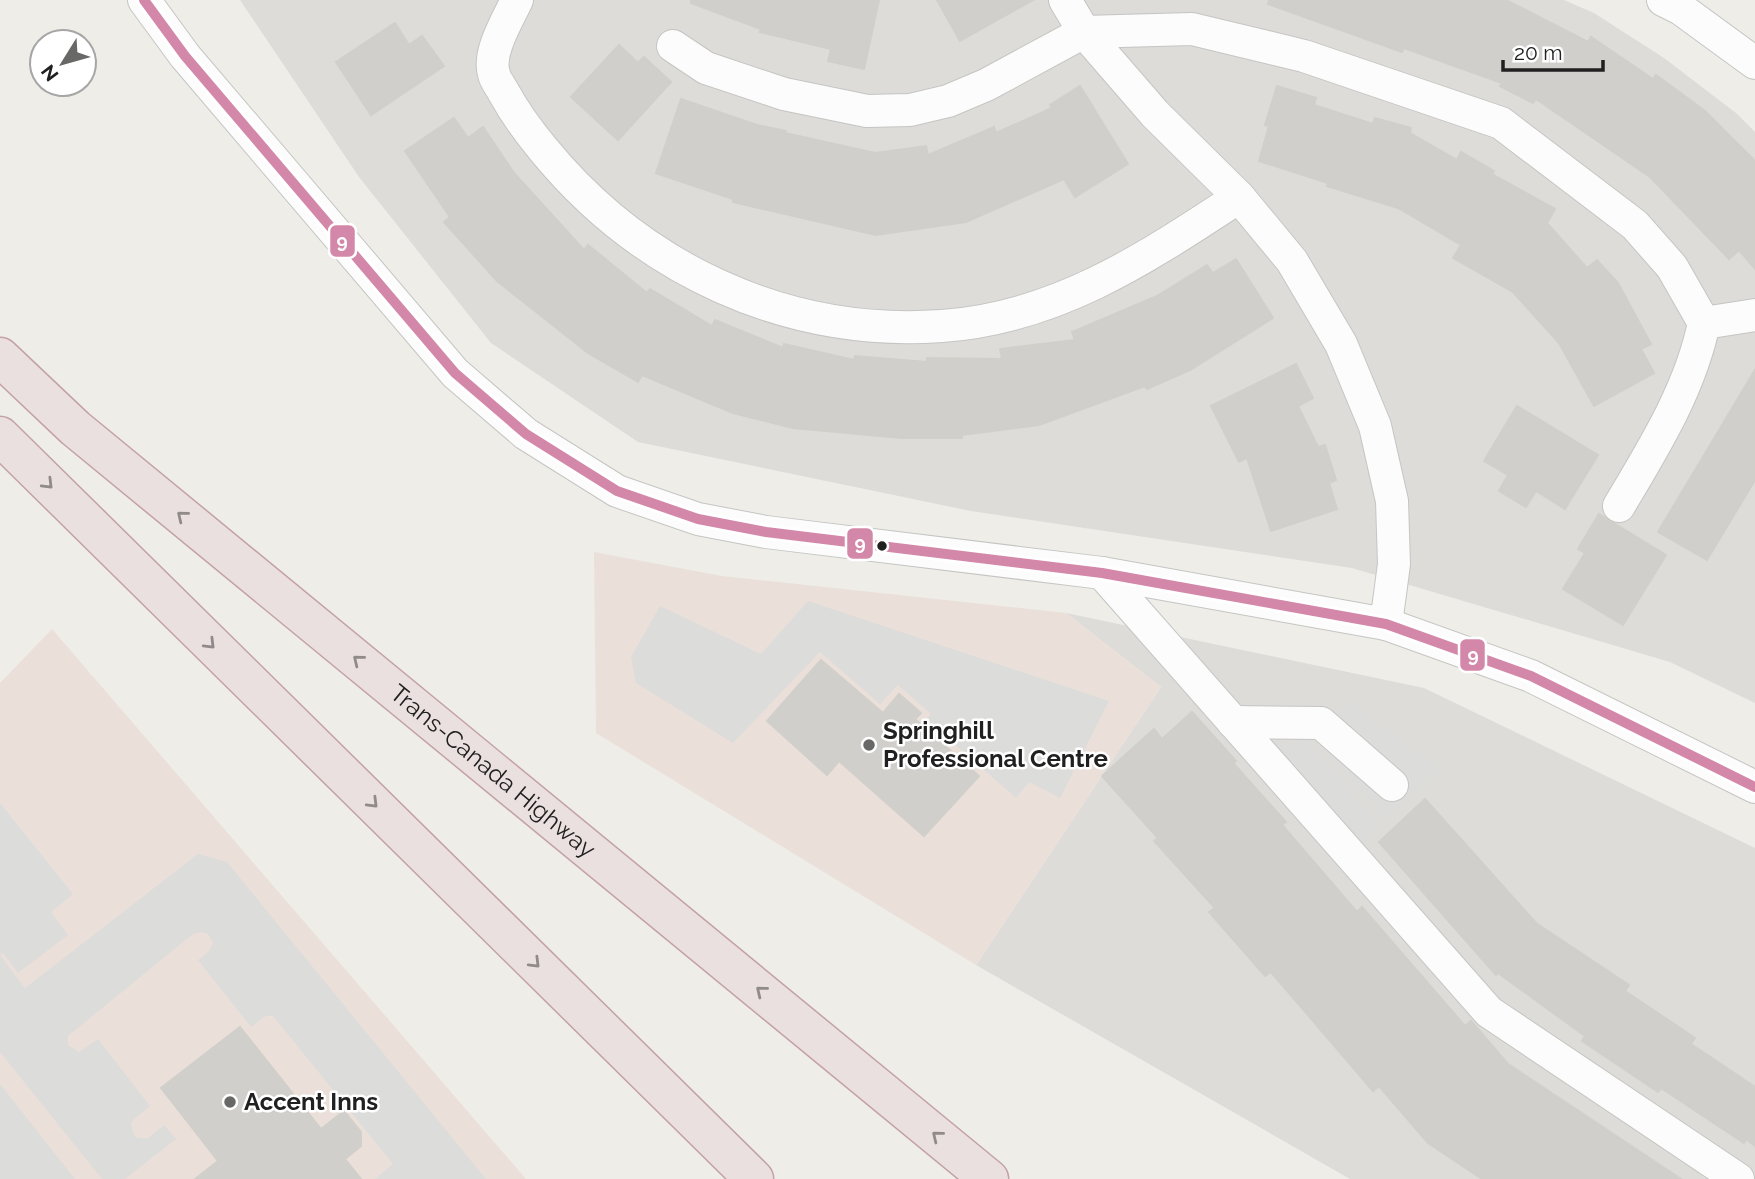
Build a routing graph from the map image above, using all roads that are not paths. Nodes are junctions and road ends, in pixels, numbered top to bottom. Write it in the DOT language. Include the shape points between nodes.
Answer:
graph roads {
  1 [pos="144,0"];
  2 [pos="517,0"];
  3 [pos="1065,0"];
  4 [pos="1663,0"];
  5 [pos="1084,32"];
  6 [pos="673,46"];
  7 [pos="1755,63"];
  8 [pos="1238,197"];
  9 [pos="1755,315"];
  10 [pos="1704,323"];
  11 [pos="0,358"];
  12 [pos="0,436"];
  13 [pos="1619,506"];
  14 [pos="1102,573"];
  15 [pos="1386,624"];
  16 [pos="1233,722"];
  17 [pos="1392,785"];
  18 [pos="1755,787"];
  19 [pos="754,1179"];
  20 [pos="989,1179"];
  21 [pos="1738,1179"];
  1 -- 14 [label="street" via="185,56 455,373 526,434 617,491 698,519 766,531"];
  2 -- 8 [label="street" via="494,50 493,73 520,121 564,175 624,230 683,268 747,299 808,316 877,325 942,326 1010,315 1084,290 1153,254"];
  3 -- 5 [label="street"];
  4 -- 7 [label="street"];
  5 -- 6 [label="street" via="986,85 910,110 867,111 785,94 706,68"];
  5 -- 8 [label="street" via="1155,114"];
  5 -- 10 [label="street" via="1192,29 1304,56 1501,123 1635,225 1672,267"];
  8 -- 15 [label="street" via="1293,261 1341,344 1375,426 1392,501 1394,564"];
  9 -- 10 [label="street"];
  10 -- 13 [label="street" via="1674,413"];
  20 -- 11 [label="highway, Trans-Canada Highway, one-way" via="75,428"];
  12 -- 19 [label="highway, one-way"];
  14 -- 15 [label="street"];
  14 -- 16 [label="street"];
  15 -- 18 [label="street" via="1531,676"];
  16 -- 17 [label="street" via="1321,723"];
  16 -- 21 [label="street" via="1489,1012"];
}
